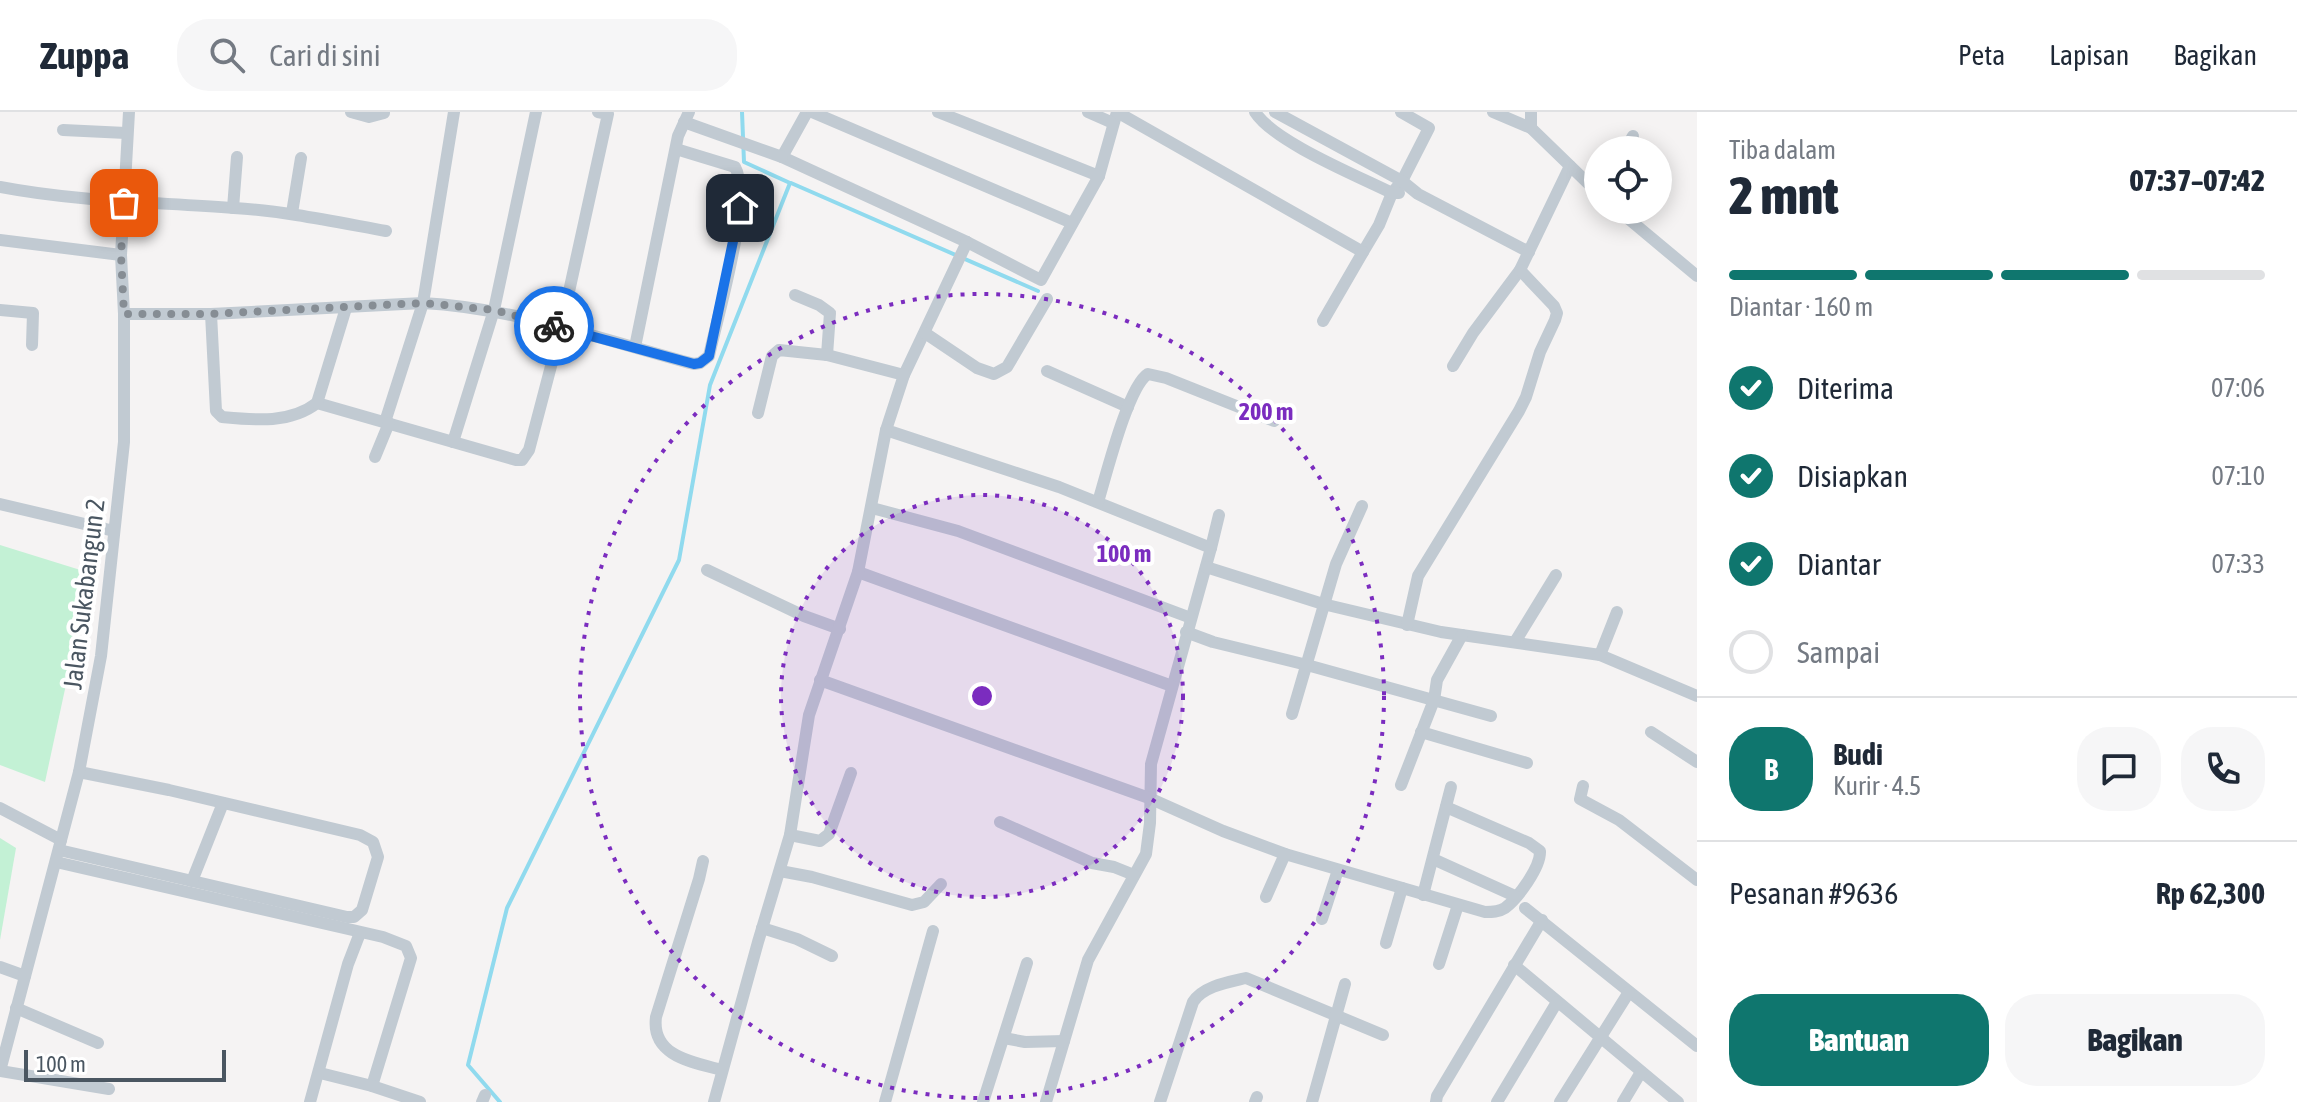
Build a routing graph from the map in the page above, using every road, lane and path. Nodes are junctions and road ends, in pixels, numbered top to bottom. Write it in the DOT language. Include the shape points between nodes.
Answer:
graph roads {
  1 [pos="129,112"];
  2 [pos="351,112"];
  3 [pos="454,112"];
  4 [pos="536,112"];
  5 [pos="598,112"];
  6 [pos="810,112"];
  7 [pos="938,112"];
  8 [pos="1088,112"];
  9 [pos="1255,112"];
  10 [pos="1275,112"];
  11 [pos="1401,112"];
  12 [pos="1493,112"];
  13 [pos="1531,112"];
  14 [pos="384,113"];
  15 [pos="1116,116"];
  16 [pos="689,119"];
  17 [pos="1531,128"];
  18 [pos="63,130"];
  19 [pos="126,133"];
  20 [pos="1328,142"];
  21 [pos="676,149"];
  22 [pos="1319,156"];
  23 [pos="237,157"];
  24 [pos="782,157"];
  25 [pos="301,158"];
  26 [pos="1570,166"];
  27 [pos="1099,176"];
  28 [pos="1584,180"];
  29 [pos="1402,181"];
  30 [pos="0,187"];
  31 [pos="1392,193"];
  32 [pos="1418,194"];
  33 [pos="124,203"];
  34 [pos="233,208"];
  35 [pos="292,213"];
  36 [pos="1072,223"];
  37 [pos="1635,224"];
  38 [pos="386,231"];
  39 [pos="0,240"];
  40 [pos="963,252"];
  41 [pos="1363,252"];
  42 [pos="1529,252"];
  43 [pos="121,255"];
  44 [pos="1520,270"];
  45 [pos="1697,276"];
  46 [pos="795,295"];
  47 [pos="1047,299"];
  48 [pos="423,303"];
  49 [pos="346,308"];
  50 [pos="0,310"];
  51 [pos="494,310"];
  52 [pos="124,314"];
  53 [pos="211,314"];
  54 [pos="1323,321"];
  55 [pos="561,328"];
  56 [pos="925,333"];
  57 [pos="32,345"];
  58 [pos="635,347"];
  59 [pos="827,355"];
  60 [pos="1453,366"];
  61 [pos="1047,371"];
  62 [pos="904,375"];
  63 [pos="317,403"];
  64 [pos="1128,407"];
  65 [pos="758,413"];
  66 [pos="1274,421"];
  67 [pos="387,422"];
  68 [pos="886,430"];
  69 [pos="453,442"];
  70 [pos="375,457"];
  71 [pos="1098,502"];
  72 [pos="0,504"];
  73 [pos="1362,506"];
  74 [pos="872,508"];
  75 [pos="1219,515"];
  76 [pos="114,531"];
  77 [pos="1211,548"];
  78 [pos="1206,567"];
  79 [pos="707,570"];
  80 [pos="858,572"];
  81 [pos="1556,575"];
  82 [pos="1323,604"];
  83 [pos="1617,612"];
  84 [pos="1191,618"];
  85 [pos="1407,625"];
  86 [pos="840,629"];
  87 [pos="1186,632"];
  88 [pos="1462,635"];
  89 [pos="1515,642"];
  90 [pos="1600,655"];
  91 [pos="1307,665"];
  92 [pos="820,680"];
  93 [pos="1172,686"];
  94 [pos="1697,696"];
  95 [pos="1434,700"];
  96 [pos="1292,714"];
  97 [pos="1491,716"];
  98 [pos="1421,732"];
  99 [pos="1651,732"];
  100 [pos="1697,762"];
  101 [pos="1527,763"];
  102 [pos="79,772"];
  103 [pos="851,773"];
  104 [pos="1401,785"];
  105 [pos="1583,786"];
  106 [pos="1451,787"];
  107 [pos="1149,798"];
  108 [pos="223,803"];
  109 [pos="1446,807"];
  110 [pos="0,808"];
  111 [pos="1000,822"];
  112 [pos="790,835"];
  113 [pos="59,851"];
  114 [pos="1285,854"];
  115 [pos="1433,859"];
  116 [pos="703,861"];
  117 [pos="1338,870"];
  118 [pos="780,871"];
  119 [pos="1134,875"];
  120 [pos="1697,880"];
  121 [pos="192,881"];
  122 [pos="941,884"];
  123 [pos="1402,888"];
  124 [pos="1423,895"];
  125 [pos="1515,896"];
  126 [pos="1266,897"];
  127 [pos="1458,905"];
  128 [pos="1525,908"];
  129 [pos="1322,919"];
  130 [pos="1542,920"];
  131 [pos="762,928"];
  132 [pos="933,931"];
  133 [pos="360,933"];
  134 [pos="1386,943"];
  135 [pos="832,956"];
  136 [pos="1027,963"];
  137 [pos="1439,964"];
  138 [pos="1514,965"];
  139 [pos="0,967"];
  140 [pos="25,976"];
  141 [pos="1345,984"];
  142 [pos="1629,992"];
  143 [pos="1557,1002"];
  144 [pos="16,1008"];
  145 [pos="1335,1016"];
  146 [pos="1383,1035"];
  147 [pos="1600,1036"];
  148 [pos="1004,1038"];
  149 [pos="1064,1041"];
  150 [pos="98,1043"];
  151 [pos="1697,1046"];
  152 [pos="722,1070"];
  153 [pos="0,1071"];
  154 [pos="1641,1072"];
  155 [pos="320,1073"];
  156 [pos="372,1086"];
  157 [pos="109,1089"];
  158 [pos="310,1102"];
  159 [pos="417,1102"];
  160 [pos="714,1102"];
  161 [pos="885,1102"];
  162 [pos="983,1102"];
  163 [pos="1046,1102"];
  164 [pos="1160,1102"];
  165 [pos="1312,1102"];
  166 [pos="1436,1102"];
  167 [pos="1497,1102"];
  168 [pos="1560,1102"];
  169 [pos="1623,1102"];
  170 [pos="1678,1102"];
  1 -- 19 [label="street, Jalan Sukabangun 2"];
  2 -- 14 [label="street" via="369,117"];
  3 -- 48 [label="street"];
  4 -- 51 [label="street"];
  5 -- 55 [label="street" via="608,114"];
  6 -- 24 [label="street"];
  6 -- 36 [label="street"];
  7 -- 27 [label="street"];
  8 -- 15 [label="street"];
  9 -- 22 [label="street" via="1266,127"];
  10 -- 20 [label="street"];
  11 -- 29 [label="street" via="1429,128"];
  12 -- 17 [label="street"];
  13 -- 17 [label="street"];
  15 -- 27 [label="street"];
  15 -- 41 [label="street"];
  16 -- 21 [label="street"];
  16 -- 24 [label="street"];
  17 -- 26 [label="street"];
  18 -- 19 [label="street"];
  19 -- 33 [label="street, Jalan Sukabangun 2"];
  20 -- 22 [label="street"];
  20 -- 29 [label="street"];
  21 -- 58 [label="street"];
  21 -- 58 [label="street" via="735,167 738,221 709,356 694,364"];
  22 -- 31 [label="street"];
  23 -- 34 [label="street"];
  24 -- 40 [label="street"];
  25 -- 35 [label="street"];
  26 -- 28 [label="street"];
  26 -- 42 [label="street"];
  27 -- 36 [label="street"];
  29 -- 31 [label="street"];
  29 -- 32 [label="street"];
  30 -- 33 [label="street"];
  31 -- 32 [label="street"];
  31 -- 41 [label="street"];
  32 -- 42 [label="street"];
  33 -- 34 [label="street"];
  33 -- 43 [label="street, Jalan Sukabangun 2"];
  34 -- 35 [label="street"];
  35 -- 38 [label="street"];
  36 -- 40 [label="street" via="1041,280"];
  37 -- 45 [label="street"];
  39 -- 43 [label="street"];
  40 -- 56 [label="street"];
  41 -- 54 [label="street"];
  42 -- 44 [label="street"];
  43 -- 52 [label="street, Jalan Sukabangun 2"];
  44 -- 60 [label="street"];
  44 -- 85 [label="street" via="1554,306 1555,320 1519,411 1418,576"];
  46 -- 59 [label="street" via="830,313"];
  47 -- 56 [label="street" via="1007,367 994,374"];
  48 -- 49 [label="street"];
  48 -- 51 [label="street"];
  48 -- 67 [label="street"];
  49 -- 53 [label="street"];
  49 -- 63 [label="street"];
  50 -- 57 [label="street" via="33,314"];
  51 -- 55 [label="street"];
  51 -- 69 [label="street"];
  52 -- 53 [label="street"];
  52 -- 76 [label="street, Jalan Sukabangun 2" via="124,442"];
  53 -- 63 [label="street" via="218,415 283,418"];
  55 -- 58 [label="street"];
  55 -- 69 [label="street" via="526,457 516,460"];
  56 -- 62 [label="street"];
  59 -- 62 [label="street"];
  59 -- 65 [label="street" via="775,352"];
  61 -- 64 [label="street"];
  62 -- 68 [label="street"];
  63 -- 67 [label="street"];
  64 -- 66 [label="street" via="1139,382 1154,374"];
  64 -- 71 [label="street"];
  67 -- 69 [label="street"];
  67 -- 70 [label="street"];
  68 -- 71 [label="street"];
  68 -- 74 [label="street"];
  71 -- 77 [label="street"];
  72 -- 76 [label="street"];
  73 -- 82 [label="street"];
  74 -- 80 [label="street"];
  74 -- 84 [label="street" via="958,531"];
  75 -- 77 [label="street"];
  76 -- 102 [label="street, Jalan Sukabangun 2" via="101,656"];
  77 -- 78 [label="street"];
  78 -- 82 [label="street"];
  78 -- 84 [label="street"];
  79 -- 86 [label="street"];
  80 -- 86 [label="street"];
  80 -- 93 [label="street"];
  81 -- 89 [label="street"];
  82 -- 85 [label="street"];
  82 -- 91 [label="street"];
  83 -- 90 [label="street"];
  84 -- 87 [label="street"];
  85 -- 88 [label="street"];
  86 -- 92 [label="street"];
  87 -- 91 [label="street"];
  87 -- 93 [label="street"];
  88 -- 89 [label="street"];
  88 -- 95 [label="street" via="1437,680"];
  89 -- 90 [label="street"];
  90 -- 94 [label="street"];
  91 -- 95 [label="street"];
  91 -- 96 [label="street"];
  92 -- 107 [label="street"];
  92 -- 112 [label="street" via="804,741"];
  93 -- 107 [label="street" via="1151,764"];
  95 -- 97 [label="street"];
  95 -- 98 [label="street"];
  98 -- 101 [label="street"];
  98 -- 104 [label="street"];
  99 -- 100 [label="street"];
  102 -- 108 [label="street"];
  102 -- 113 [label="street, Jalan Sukabangun 2"];
  103 -- 112 [label="street" via="829,834 820,841"];
  105 -- 120 [label="street" via="1580,799 1619,820"];
  106 -- 109 [label="street"];
  107 -- 114 [label="street"];
  107 -- 119 [label="street" via="1149,839"];
  108 -- 121 [label="street"];
  108 -- 121 [label="street" via="373,842 378,857 362,910 347,917"];
  109 -- 115 [label="street"];
  109 -- 125 [label="street" via="1537,847 1540,861"];
  110 -- 113 [label="street"];
  111 -- 119 [label="street" via="1092,863"];
  112 -- 118 [label="street"];
  113 -- 121 [label="street"];
  113 -- 133 [label="street"];
  113 -- 140 [label="street, Jalan Sukabangun 2"];
  114 -- 117 [label="street"];
  114 -- 126 [label="street"];
  115 -- 124 [label="street"];
  115 -- 125 [label="street"];
  116 -- 152 [label="street" via="654,1029 670,1052"];
  117 -- 123 [label="street"];
  117 -- 129 [label="street"];
  118 -- 122 [label="street" via="912,905 924,902"];
  118 -- 131 [label="street"];
  119 -- 149 [label="street" via="1088,960"];
  123 -- 124 [label="street"];
  123 -- 134 [label="street"];
  124 -- 127 [label="street"];
  125 -- 127 [label="street" via="1507,907 1493,912"];
  127 -- 137 [label="street"];
  128 -- 130 [label="street"];
  130 -- 138 [label="street"];
  130 -- 142 [label="street"];
  131 -- 135 [label="street"];
  131 -- 152 [label="street"];
  132 -- 161 [label="street"];
  133 -- 155 [label="street"];
  133 -- 156 [label="street" via="401,943 411,958"];
  136 -- 148 [label="street"];
  138 -- 143 [label="street"];
  138 -- 166 [label="street"];
  139 -- 140 [label="street"];
  140 -- 144 [label="street, Jalan Sukabangun 2"];
  141 -- 145 [label="street"];
  142 -- 147 [label="street"];
  142 -- 151 [label="street"];
  143 -- 147 [label="street"];
  143 -- 167 [label="street"];
  144 -- 150 [label="street"];
  144 -- 153 [label="street, Jalan Sukabangun 2"];
  145 -- 146 [label="street"];
  145 -- 164 [label="street" via="1246,978 1204,991 1193,1002"];
  145 -- 165 [label="street"];
  147 -- 154 [label="street"];
  147 -- 168 [label="street"];
  148 -- 149 [label="street"];
  148 -- 162 [label="street"];
  149 -- 163 [label="street"];
  152 -- 160 [label="street"];
  153 -- 157 [label="street"];
  154 -- 169 [label="street"];
  154 -- 170 [label="street"];
  155 -- 156 [label="street"];
  155 -- 158 [label="street"];
  156 -- 159 [label="street"];
}
